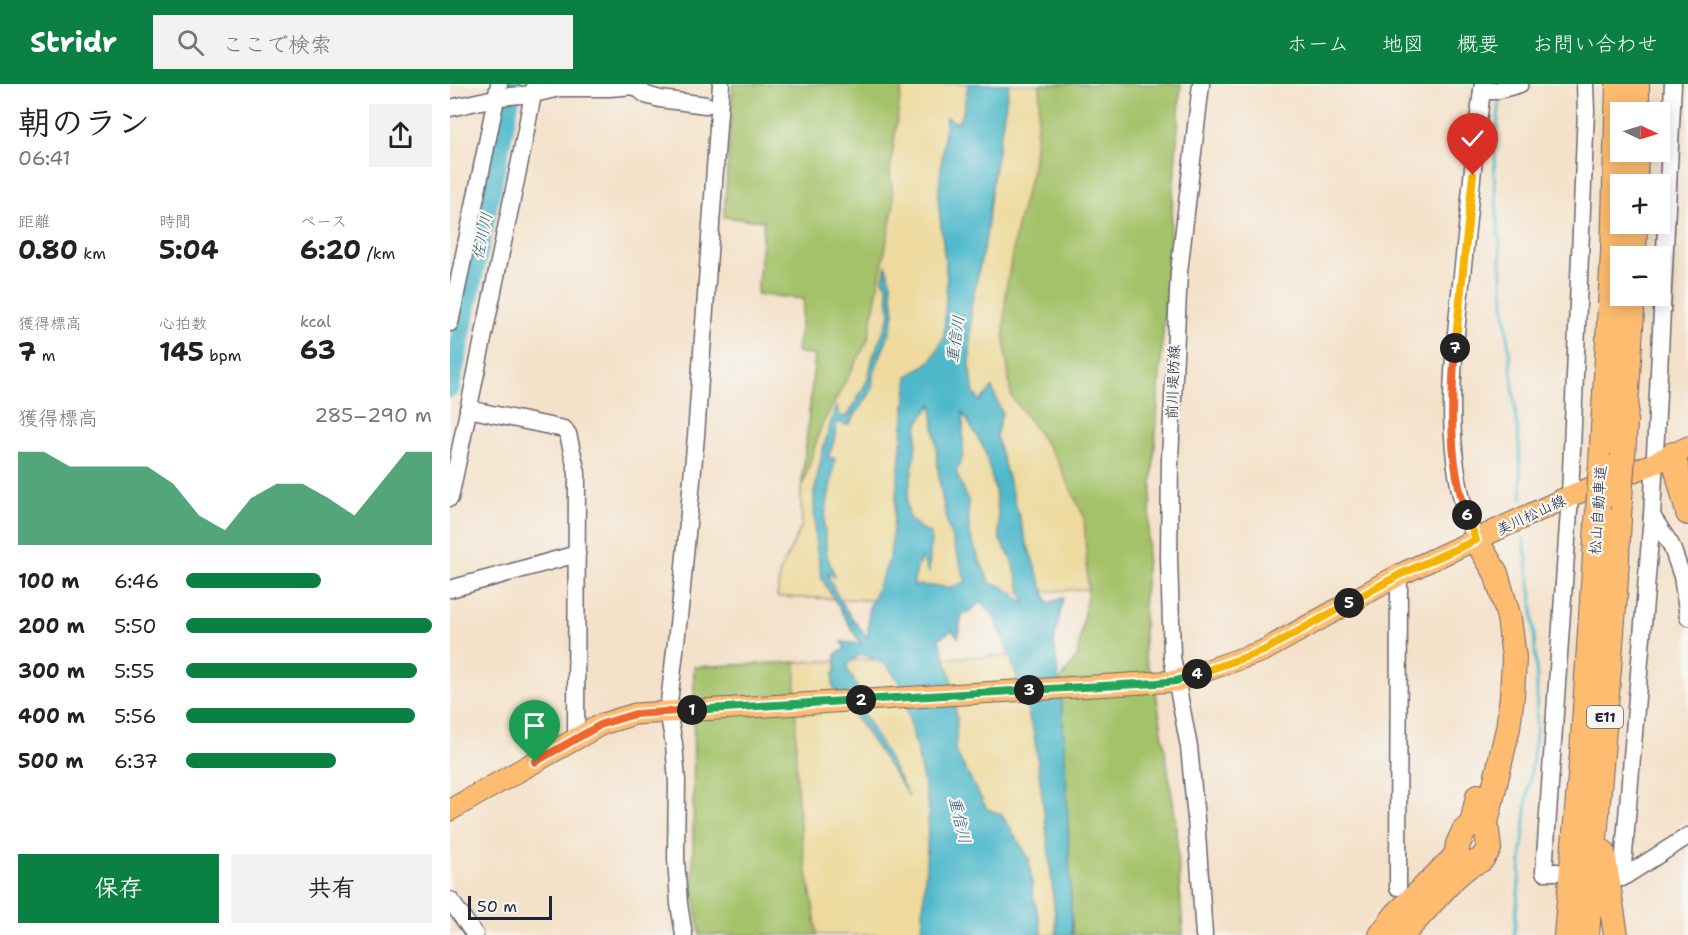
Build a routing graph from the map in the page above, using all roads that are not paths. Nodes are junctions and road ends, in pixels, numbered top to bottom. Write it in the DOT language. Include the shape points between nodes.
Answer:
graph roads {
  1 [pos="721,84"];
  2 [pos="1201,84"];
  3 [pos="1585,84"];
  4 [pos="1618,84"];
  5 [pos="1637,84"];
  6 [pos="1673,84"];
  7 [pos="1498,87"];
  8 [pos="532,91"];
  9 [pos="498,93"];
  10 [pos="1637,102"];
  11 [pos="706,105"];
  12 [pos="450,108"];
  13 [pos="1632,306"];
  14 [pos="450,322"];
  15 [pos="468,409"];
  16 [pos="1672,455"];
  17 [pos="1612,459"];
  18 [pos="1688,483"];
  19 [pos="1570,496"];
  20 [pos="450,498"];
  21 [pos="1688,513"];
  22 [pos="1652,516"];
  23 [pos="1476,540"];
  24 [pos="577,554"];
  25 [pos="1399,575"];
  26 [pos="450,589"];
  27 [pos="1688,617"];
  28 [pos="1166,682"];
  29 [pos="674,711"];
  30 [pos="576,738"];
  31 [pos="1582,753"];
  32 [pos="1598,802"];
  33 [pos="450,810"];
  34 [pos="1688,836"];
  35 [pos="1557,872"];
  36 [pos="1398,887"];
  37 [pos="450,900"];
  38 [pos="475,935"];
  39 [pos="684,935"];
  40 [pos="1204,935"];
  41 [pos="1381,935"];
  42 [pos="1402,935"];
  43 [pos="1553,935"];
  44 [pos="1566,935"];
  45 [pos="1587,935"];
  46 [pos="1616,935"];
  1 -- 29 [label="street"];
  2 -- 28 [label="street, 前川堤防線" via="1174,347 1169,557 1172,657"];
  3 -- 19 [label="street"];
  4 -- 17 [label="highway, 松山自動車道 / E11"];
  5 -- 10 [label="highway"];
  6 -- 16 [label="street"];
  7 -- 23 [label="street" via="1455,344 1452,396 1458,478"];
  8 -- 9 [label="street"];
  8 -- 11 [label="street" via="635,86 660,99"];
  8 -- 15 [label="street"];
  9 -- 12 [label="street"];
  9 -- 14 [label="street"];
  13 -- 17 [label="highway, 松山自動車道 / E11"];
  15 -- 20 [label="street"];
  15 -- 24 [label="street" via="564,429 568,434 577,473"];
  16 -- 18 [label="highway"];
  16 -- 19 [label="main road, 美川松山線"];
  16 -- 21 [label="highway"];
  16 -- 22 [label="street"];
  17 -- 31 [label="highway, 松山自動車道 / E11, bridge" via="1598,509"];
  17 -- 32 [label="highway, 松山自動車道 / E11, bridge" via="1620,499"];
  19 -- 23 [label="main road, 美川松山線"];
  19 -- 35 [label="street" via="1544,872"];
  22 -- 27 [label="street" via="1671,545 1682,576"];
  22 -- 34 [label="street" via="1619,878"];
  23 -- 25 [label="main road, 美川松山線"];
  23 -- 41 [label="highway" via="1494,621 1498,703 1472,824 1464,831 1456,856"];
  23 -- 42 [label="highway" via="1496,573 1509,618 1514,658 1509,728 1486,823 1489,849 1481,860 1455,877"];
  24 -- 26 [label="street"];
  24 -- 30 [label="street"];
  25 -- 28 [label="main road, 美川松山線" via="1263,651"];
  25 -- 36 [label="street"];
  28 -- 29 [label="main road, 美川松山線"];
  28 -- 40 [label="street, 前川堤防線" via="1189,747"];
  29 -- 30 [label="main road, 美川松山線" via="635,714 602,724"];
  29 -- 39 [label="street" via="676,858"];
  30 -- 33 [label="main road, 美川松山線"];
  31 -- 43 [label="highway"];
  31 -- 44 [label="highway, 松山自動車道 / E11"];
  32 -- 45 [label="highway, 松山自動車道 / E11"];
  32 -- 46 [label="highway"];
  37 -- 38 [label="street"];
}
